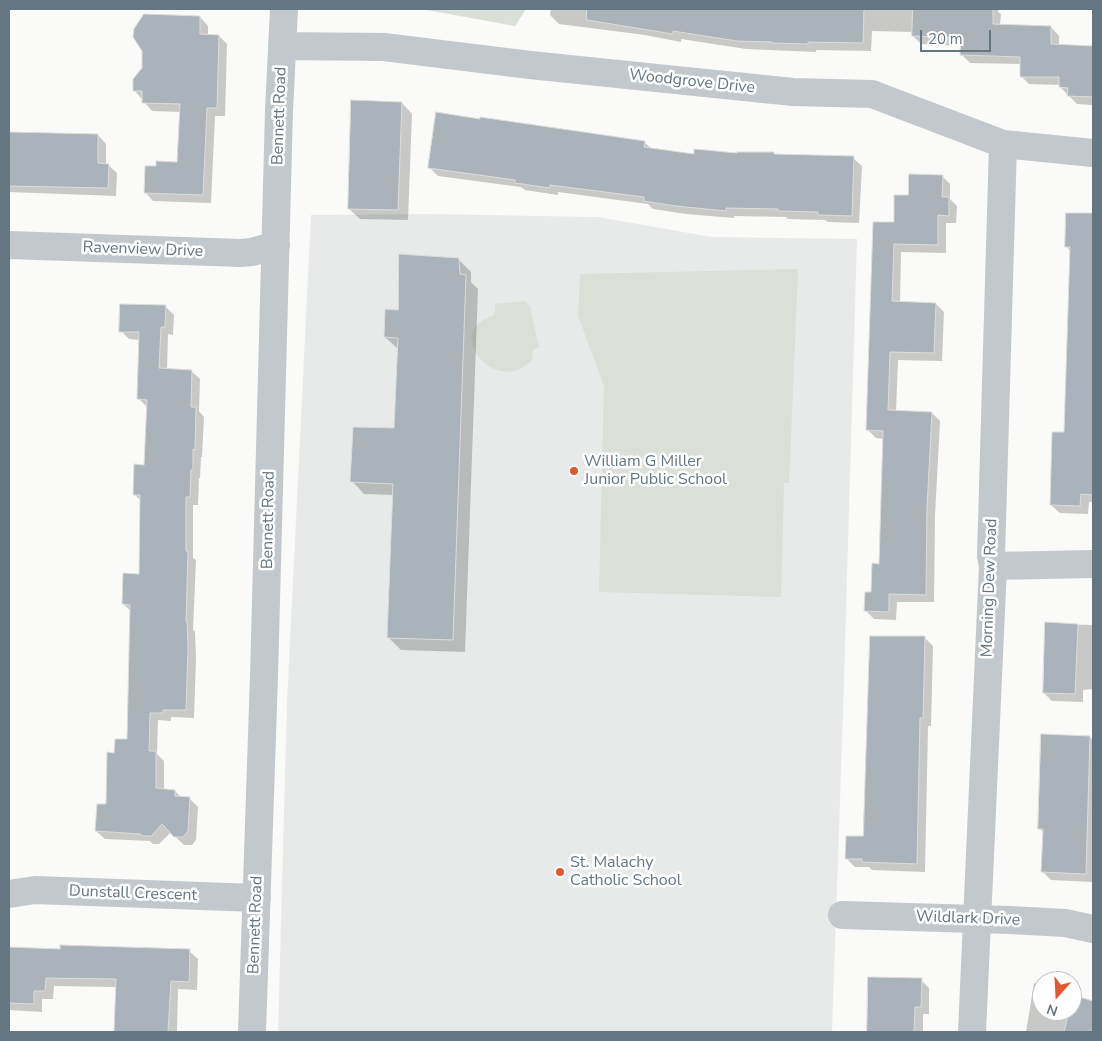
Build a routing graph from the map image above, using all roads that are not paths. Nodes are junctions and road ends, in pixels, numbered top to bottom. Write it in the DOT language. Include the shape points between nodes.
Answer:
graph roads {
  1 [pos="284,9"];
  2 [pos="282,46"];
  3 [pos="1003,144"];
  4 [pos="1093,153"];
  5 [pos="276,244"];
  6 [pos="9,245"];
  7 [pos="1093,564"];
  8 [pos="993,566"];
  9 [pos="9,894"];
  10 [pos="257,898"];
  11 [pos="842,915"];
  12 [pos="976,918"];
  13 [pos="1093,928"];
  14 [pos="252,1032"];
  15 [pos="972,1032"];
  1 -- 2 [label="street, Bennett Road"];
  2 -- 3 [label="street, Woodgrove Drive" via="384,47 793,92 872,94"];
  2 -- 5 [label="street, Bennett Road"];
  3 -- 4 [label="street, Woodgrove Drive"];
  3 -- 8 [label="street, Morning Dew Road"];
  5 -- 6 [label="street, Ravenview Drive" via="241,253"];
  5 -- 10 [label="street, Bennett Road"];
  7 -- 8 [label="street"];
  8 -- 12 [label="street, Morning Dew Road"];
  9 -- 10 [label="street, Dunstall Crescent" via="35,890"];
  10 -- 14 [label="street, Bennett Road"];
  11 -- 12 [label="street, Wildlark Drive"];
  12 -- 13 [label="street, Wildlark Drive" via="1066,922"];
  12 -- 15 [label="street, Morning Dew Road"];
}
